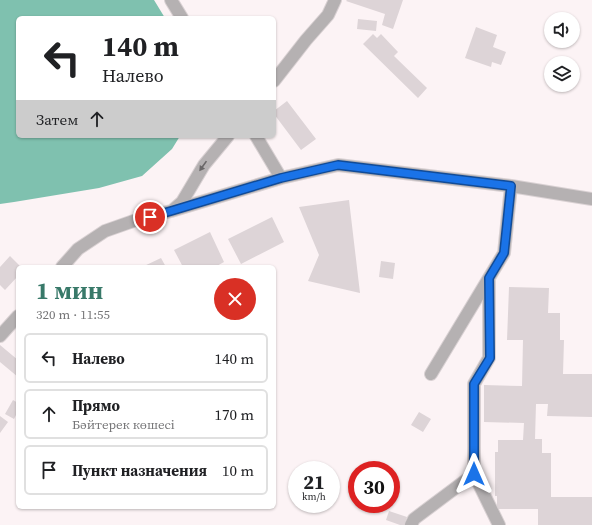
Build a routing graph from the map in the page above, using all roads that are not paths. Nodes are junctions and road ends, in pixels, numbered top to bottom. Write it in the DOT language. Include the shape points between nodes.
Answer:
graph roads {
  1 [pos="171,0"];
  2 [pos="335,0"];
  3 [pos="181,16"];
  4 [pos="276,79"];
  5 [pos="226,138"];
  6 [pos="257,138"];
  7 [pos="281,178"];
  8 [pos="511,186"];
  9 [pos="592,199"];
  10 [pos="171,211"];
  11 [pos="64,265"];
  12 [pos="489,278"];
  13 [pos="16,318"];
  14 [pos="0,336"];
  15 [pos="432,374"];
  16 [pos="474,474"];
  17 [pos="411,525"];
  18 [pos="499,525"];
  1 -- 3 [label="street"];
  2 -- 4 [label="street" via="328,15"];
  5 -- 10 [label="street, one-way" via="204,165 182,202"];
  6 -- 7 [label="street"];
  7 -- 8 [label="street" via="338,165"];
  7 -- 10 [label="street"];
  8 -- 9 [label="street"];
  8 -- 12 [label="street" via="504,253"];
  10 -- 11 [label="street" via="105,231 78,249"];
  12 -- 15 [label="street"];
  12 -- 16 [label="street" via="490,358 474,384"];
  13 -- 14 [label="street"];
  16 -- 17 [label="street" via="414,519"];
  16 -- 18 [label="street"];
}
